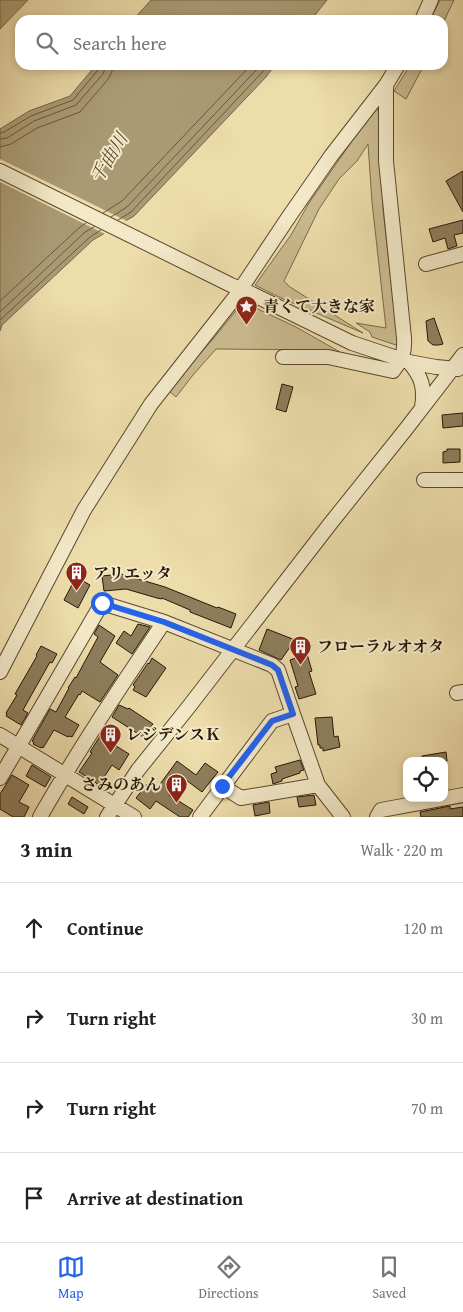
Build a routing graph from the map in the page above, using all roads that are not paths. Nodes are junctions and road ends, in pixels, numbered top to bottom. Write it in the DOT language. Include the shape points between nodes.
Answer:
graph roads {
  1 [pos="431,0"];
  2 [pos="424,15"];
  3 [pos="395,70"];
  4 [pos="386,85"];
  5 [pos="0,171"];
  6 [pos="463,254"];
  7 [pos="426,264"];
  8 [pos="236,287"];
  9 [pos="463,355"];
  10 [pos="283,357"];
  11 [pos="405,360"];
  12 [pos="458,369"];
  13 [pos="422,408"];
  14 [pos="424,480"];
  15 [pos="463,480"];
  16 [pos="164,622"];
  17 [pos="233,650"];
  18 [pos="0,672"];
  19 [pos="293,714"];
  20 [pos="0,736"];
  21 [pos="19,746"];
  22 [pos="64,774"];
  23 [pos="0,778"];
  24 [pos="318,785"];
  25 [pos="222,786"];
  26 [pos="463,795"];
  27 [pos="111,811"];
  28 [pos="40,817"];
  29 [pos="134,817"];
  30 [pos="200,817"];
  31 [pos="343,817"];
  32 [pos="377,817"];
  1 -- 2 [label="street"];
  3 -- 4 [label="street"];
  4 -- 8 [label="street"];
  4 -- 11 [label="street" via="386,161"];
  5 -- 8 [label="street"];
  6 -- 7 [label="street"];
  8 -- 11 [label="street" via="352,343"];
  8 -- 18 [label="street" via="151,404 84,510"];
  9 -- 12 [label="street"];
  10 -- 11 [label="street" via="328,357 393,371"];
  11 -- 12 [label="street"];
  11 -- 13 [label="street" via="416,369 421,381 424,393"];
  12 -- 13 [label="street"];
  13 -- 17 [label="street"];
  14 -- 15 [label="street"];
  16 -- 17 [label="street"];
  16 -- 21 [label="street" via="102,603"];
  16 -- 22 [label="street"];
  17 -- 19 [label="street" via="278,670"];
  17 -- 27 [label="street" via="138,770"];
  19 -- 24 [label="street"];
  19 -- 25 [label="street" via="272,721"];
  20 -- 21 [label="street"];
  21 -- 22 [label="street"];
  21 -- 23 [label="street"];
  22 -- 27 [label="street"];
  22 -- 28 [label="street"];
  24 -- 25 [label="street" via="241,798"];
  24 -- 31 [label="street"];
  25 -- 30 [label="street"];
  26 -- 32 [label="street" via="381,810"];
  27 -- 29 [label="street"];
}
